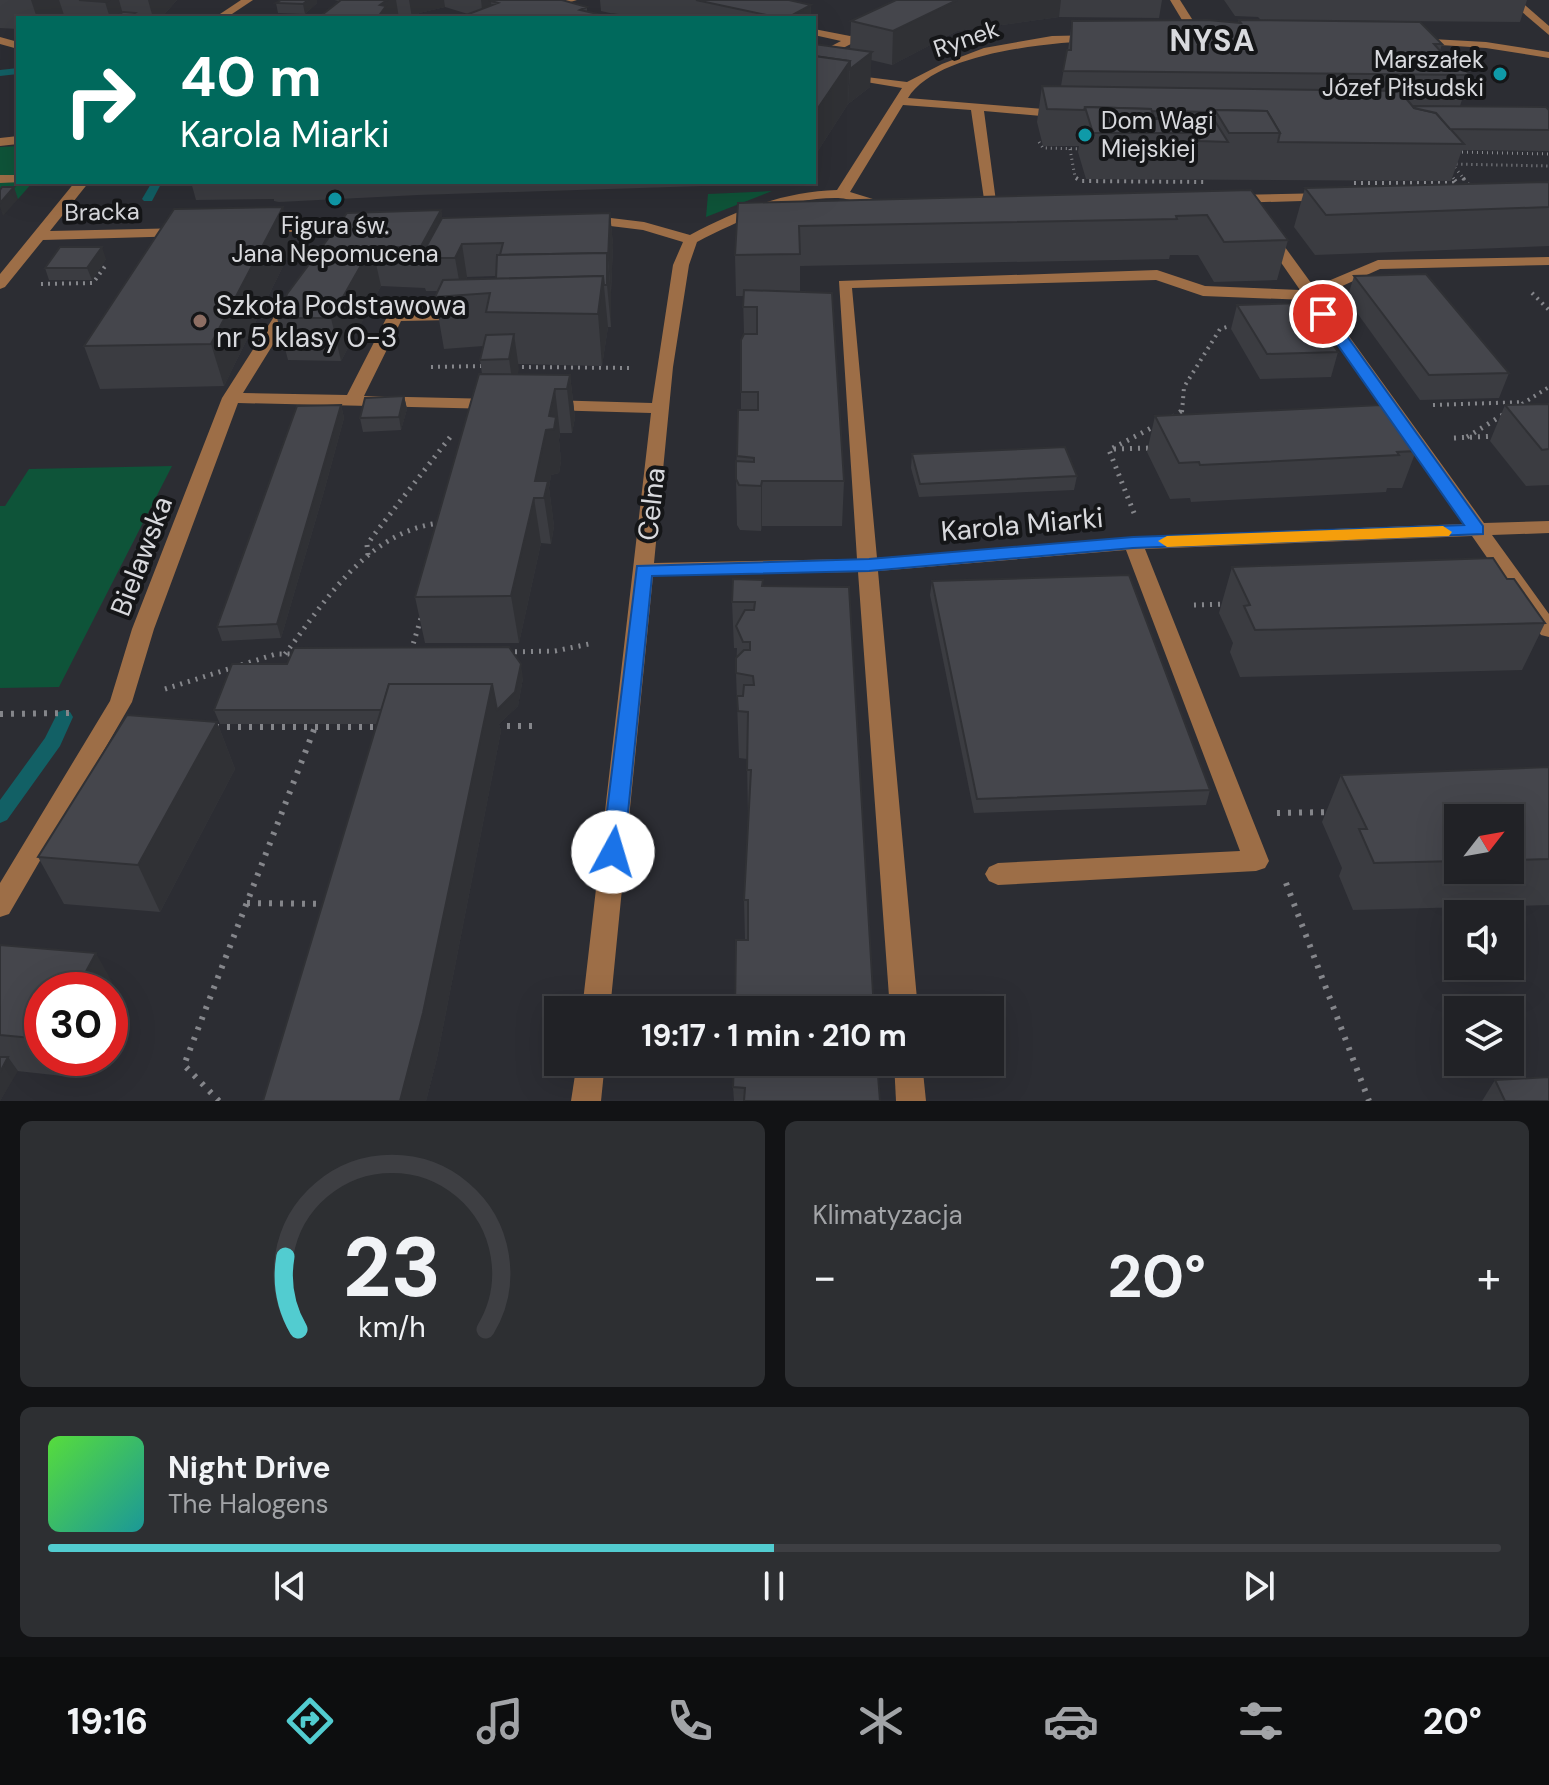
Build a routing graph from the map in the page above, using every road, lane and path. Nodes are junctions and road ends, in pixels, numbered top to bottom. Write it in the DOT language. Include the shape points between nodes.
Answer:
graph roads {
  1 [pos="248,0"];
  2 [pos="572,0"];
  3 [pos="1175,0"];
  4 [pos="1513,0"];
  5 [pos="511,3"];
  6 [pos="532,9"];
  7 [pos="557,15"];
  8 [pos="222,16"];
  9 [pos="511,16"];
  10 [pos="884,24"];
  11 [pos="816,32"];
  12 [pos="1549,32"];
  13 [pos="1105,38"];
  14 [pos="1182,38"];
  15 [pos="851,40"];
  16 [pos="1395,41"];
  17 [pos="816,59"];
  18 [pos="1548,62"];
  19 [pos="816,70"];
  20 [pos="909,86"];
  21 [pos="901,101"];
  22 [pos="977,107"];
  23 [pos="1077,114"];
  24 [pos="1037,135"];
  25 [pos="1086,149"];
  26 [pos="1506,153"];
  27 [pos="1516,165"];
  28 [pos="1549,166"];
  29 [pos="80,184"];
  30 [pos="842,193"];
  31 [pos="1476,195"];
  32 [pos="1351,197"];
  33 [pos="1221,199"];
  34 [pos="971,206"];
  35 [pos="904,208"];
  36 [pos="1254,211"];
  37 [pos="571,218"];
  38 [pos="386,225"];
  39 [pos="339,227"];
  40 [pos="244,230"];
  41 [pos="196,231"];
  42 [pos="39,236"];
  43 [pos="691,240"];
  44 [pos="324,251"];
  45 [pos="1549,261"];
  46 [pos="108,262"];
  47 [pos="0,284"];
  48 [pos="32,284"];
  49 [pos="300,288"];
  50 [pos="1304,288"];
  51 [pos="444,317"];
  52 [pos="1235,323"];
  53 [pos="492,366"];
  54 [pos="370,367"];
  55 [pos="504,367"];
  56 [pos="665,367"];
  57 [pos="1547,390"];
  58 [pos="231,398"];
  59 [pos="354,399"];
  60 [pos="1524,402"];
  61 [pos="483,403"];
  62 [pos="1390,406"];
  63 [pos="661,408"];
  64 [pos="1183,411"];
  65 [pos="1189,423"];
  66 [pos="1507,436"];
  67 [pos="1466,437"];
  68 [pos="1414,439"];
  69 [pos="1155,448"];
  70 [pos="1109,450"];
  71 [pos="448,523"];
  72 [pos="1549,527"];
  73 [pos="1477,530"];
  74 [pos="1140,542"];
  75 [pos="368,555"];
  76 [pos="869,565"];
  77 [pos="643,570"];
  78 [pos="1243,604"];
  79 [pos="1181,606"];
  80 [pos="423,609"];
  81 [pos="1549,630"];
  82 [pos="594,643"];
  83 [pos="411,652"];
  84 [pos="427,652"];
  85 [pos="491,652"];
  86 [pos="395,653"];
  87 [pos="285,654"];
  88 [pos="300,654"];
  89 [pos="121,702"];
  90 [pos="0,714"];
  91 [pos="491,726"];
  92 [pos="539,726"];
  93 [pos="211,727"];
  94 [pos="315,727"];
  95 [pos="396,727"];
  96 [pos="1336,812"];
  97 [pos="1275,813"];
  98 [pos="998,874"];
  99 [pos="247,903"];
  100 [pos="331,904"];
  101 [pos="0,906"];
  102 [pos="597,996"];
  103 [pos="903,996"];
  104 [pos="589,1076"];
  105 [pos="909,1076"];
  106 [pos="219,1101"];
  107 [pos="586,1101"];
  108 [pos="911,1101"];
  1 -- 8 [label="street"];
  2 -- 6 [label="street"];
  3 -- 14 [label="street" via="1203,38"];
  4 -- 12 [label="street"];
  5 -- 6 [label="street"];
  6 -- 7 [label="street"];
  6 -- 9 [label="street"];
  10 -- 15 [label="street"];
  11 -- 15 [label="street"];
  13 -- 20 [label="street, Rynek" via="1052,39 988,50"];
  15 -- 17 [label="street"];
  16 -- 18 [label="street" via="1468,44"];
  19 -- 20 [label="street"];
  20 -- 21 [label="street, Rynek"];
  21 -- 22 [label="street"];
  21 -- 30 [label="street, Rynek"];
  22 -- 23 [label="street"];
  22 -- 34 [label="street" via="999,206"];
  24 -- 25 [label="path" via="1042,147"];
  26 -- 27 [label="path"];
  27 -- 28 [label="path"];
  27 -- 31 [label="path" via="1452,164"];
  29 -- 42 [label="street"];
  30 -- 35 [label="street" via="874,205"];
  30 -- 43 [label="street" via="765,208"];
  32 -- 36 [label="street"];
  33 -- 36 [label="street"];
  36 -- 50 [label="street"];
  37 -- 43 [label="street" via="644,226"];
  38 -- 39 [label="street"];
  39 -- 40 [label="street"];
  39 -- 44 [label="street"];
  41 -- 42 [label="street, Bracka"];
  42 -- 47 [label="street"];
  43 -- 56 [label="street, Celna" via="681,265"];
  45 -- 50 [label="street" via="1378,265"];
  46 -- 48 [label="path" via="93,283"];
  49 -- 58 [label="street, Bielawska"];
  50 -- 62 [label="street"];
  50 -- 76 [label="street" via="1203,291 1157,275 844,284"];
  51 -- 54 [label="street" via="395,316"];
  52 -- 64 [label="path" via="1220,329 1184,387"];
  53 -- 54 [label="path"];
  54 -- 59 [label="street"];
  55 -- 56 [label="path"];
  56 -- 63 [label="street, Celna"];
  57 -- 60 [label="path"];
  58 -- 59 [label="street"];
  58 -- 89 [label="street, Bielawska" via="143,629"];
  59 -- 61 [label="street"];
  60 -- 62 [label="path"];
  60 -- 67 [label="path"];
  61 -- 63 [label="street"];
  61 -- 75 [label="path" via="467,415 373,536"];
  62 -- 68 [label="street"];
  63 -- 77 [label="street, Celna"];
  64 -- 65 [label="path"];
  64 -- 70 [label="path"];
  66 -- 67 [label="path"];
  67 -- 68 [label="path"];
  68 -- 73 [label="street"];
  69 -- 70 [label="path"];
  70 -- 74 [label="path"];
  71 -- 75 [label="path" via="413,526"];
  72 -- 73 [label="street, Karola Miarki"];
  73 -- 74 [label="street, Karola Miarki"];
  73 -- 81 [label="street"];
  74 -- 76 [label="street, Karola Miarki"];
  74 -- 98 [label="street" via="1256,861"];
  75 -- 87 [label="path"];
  76 -- 77 [label="street, Karola Miarki"];
  76 -- 103 [label="street"];
  77 -- 102 [label="street, Celna"];
  78 -- 79 [label="path"];
  80 -- 83 [label="path"];
  82 -- 85 [label="path" via="555,651"];
  83 -- 84 [label="path"];
  83 -- 86 [label="path"];
  87 -- 88 [label="path"];
  87 -- 89 [label="path"];
  89 -- 90 [label="path" via="80,713"];
  89 -- 101 [label="street, Bielawska"];
  91 -- 92 [label="path"];
  93 -- 94 [label="path"];
  94 -- 95 [label="path"];
  94 -- 99 [label="path"];
  96 -- 97 [label="path"];
  99 -- 100 [label="path"];
  99 -- 106 [label="path" via="184,1065"];
  104 -- 107 [label="street"];
  105 -- 108 [label="street"];
}
